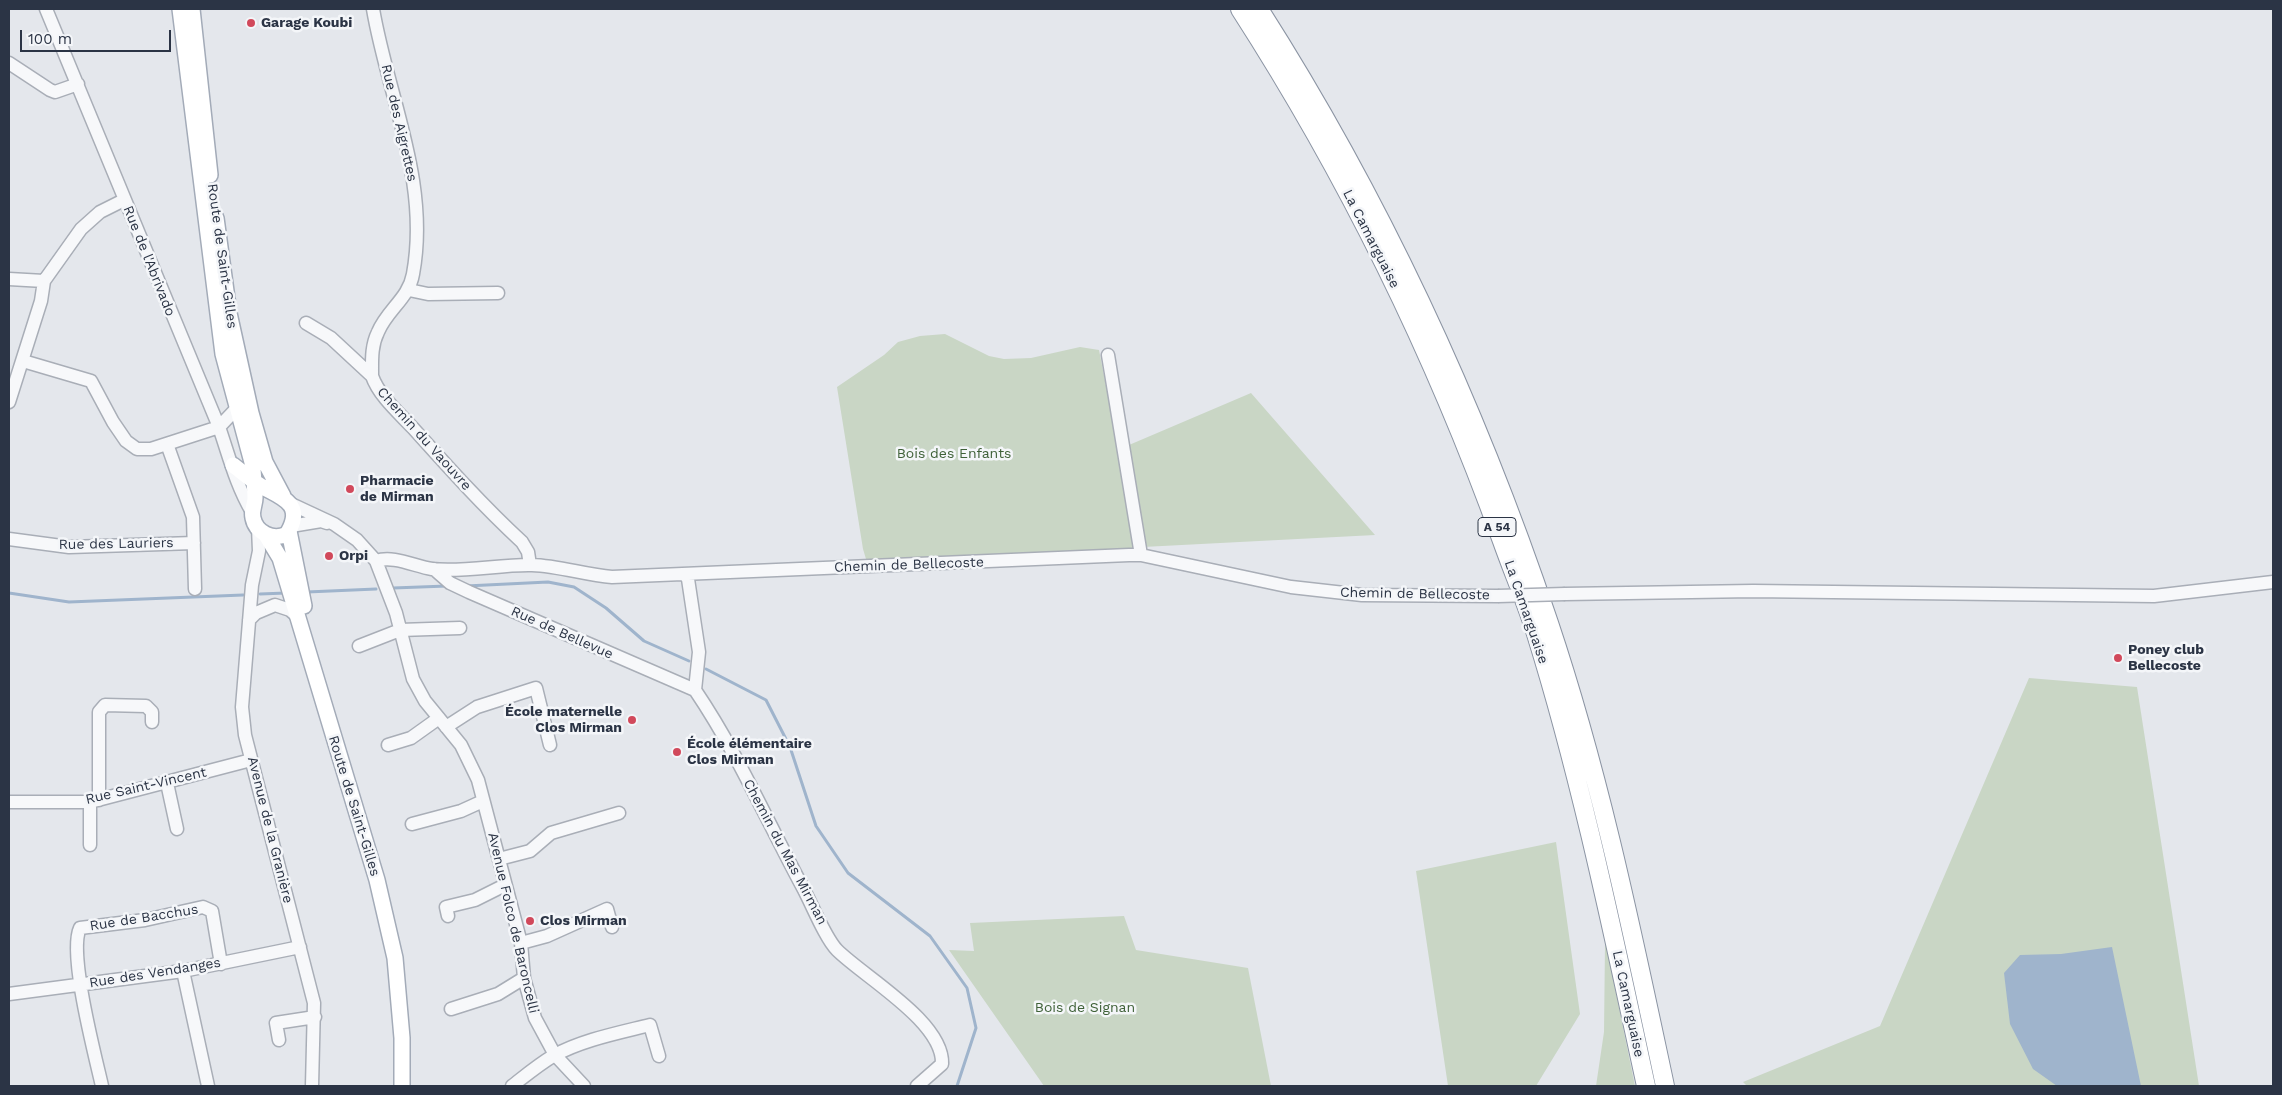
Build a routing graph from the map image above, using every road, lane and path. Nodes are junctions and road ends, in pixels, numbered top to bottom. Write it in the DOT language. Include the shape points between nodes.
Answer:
graph roads {
  1 [pos="46,9"];
  2 [pos="180,9"];
  3 [pos="192,9"];
  4 [pos="373,9"];
  5 [pos="1240,9"];
  6 [pos="1259,9"];
  7 [pos="9,63"];
  8 [pos="78,84"];
  9 [pos="124,200"];
  10 [pos="9,278"];
  11 [pos="44,281"];
  12 [pos="408,290"];
  13 [pos="498,293"];
  14 [pos="306,323"];
  15 [pos="1108,354"];
  16 [pos="23,361"];
  17 [pos="372,376"];
  18 [pos="9,397"];
  19 [pos="238,407"];
  20 [pos="218,427"];
  21 [pos="167,444"];
  22 [pos="233,465"];
  23 [pos="253,481"];
  24 [pos="284,498"];
  25 [pos="254,506"];
  26 [pos="334,524"];
  27 [pos="289,530"];
  28 [pos="262,532"];
  29 [pos="9,539"];
  30 [pos="194,543"];
  31 [pos="275,549"];
  32 [pos="1141,555"];
  33 [pos="376,561"];
  34 [pos="530,565"];
  35 [pos="434,569"];
  36 [pos="256,573"];
  37 [pos="684,575"];
  38 [pos="2273,582"];
  39 [pos="195,590"];
  40 [pos="298,616"];
  41 [pos="249,620"];
  42 [pos="460,628"];
  43 [pos="400,630"];
  44 [pos="359,646"];
  45 [pos="695,690"];
  46 [pos="152,722"];
  47 [pos="442,723"];
  48 [pos="388,745"];
  49 [pos="550,745"];
  50 [pos="1570,750"];
  51 [pos="251,760"];
  52 [pos="167,783"];
  53 [pos="483,800"];
  54 [pos="95,801"];
  55 [pos="9,802"];
  56 [pos="619,813"];
  57 [pos="412,824"];
  58 [pos="177,829"];
  59 [pos="90,845"];
  60 [pos="1588,847"];
  61 [pos="499,859"];
  62 [pos="505,885"];
  63 [pos="1627,907"];
  64 [pos="448,916"];
  65 [pos="612,927"];
  66 [pos="521,943"];
  67 [pos="300,947"];
  68 [pos="221,964"];
  69 [pos="183,971"];
  70 [pos="524,978"];
  71 [pos="81,984"];
  72 [pos="9,994"];
  73 [pos="450,1009"];
  74 [pos="315,1017"];
  75 [pos="279,1040"];
  76 [pos="555,1055"];
  77 [pos="659,1056"];
  78 [pos="102,1086"];
  79 [pos="208,1086"];
  80 [pos="312,1086"];
  81 [pos="402,1086"];
  82 [pos="408,1086"];
  83 [pos="512,1086"];
  84 [pos="584,1086"];
  85 [pos="917,1086"];
  86 [pos="1646,1086"];
  87 [pos="1665,1086"];
  88 [pos="1675,1086"];
  1 -- 8 [label="street, Rue de l'Abrivado"];
  2 -- 19 [label="main road, Route de Saint-Gilles" via="223,354"];
  3 -- 24 [label="main road, Route de Saint-Gilles" via="229,313 265,462"];
  4 -- 12 [label="street, Rue des Aigrettes" via="414,182 418,234"];
  5 -- 50 [label="highway, La Camarguaise / A 54" via="1354,204 1451,409 1535,631"];
  6 -- 63 [label="highway, La Camarguaise / A 54" via="1310,92 1382,224 1484,446 1550,625 1592,768"];
  7 -- 8 [label="street" via="55,92"];
  8 -- 9 [label="street, Rue de l'Abrivado"];
  9 -- 11 [label="street" via="100,212 80,229"];
  9 -- 20 [label="street, Rue de l'Abrivado"];
  10 -- 11 [label="street"];
  11 -- 16 [label="street"];
  12 -- 13 [label="street" via="428,294"];
  12 -- 17 [label="street, Rue des Aigrettes" via="378,330 372,350"];
  14 -- 17 [label="street, Chemin du Vaouvre" via="331,338"];
  15 -- 32 [label="street"];
  16 -- 18 [label="street"];
  16 -- 21 [label="street" via="91,381 113,422 136,449"];
  17 -- 34 [label="street, Chemin du Vaouvre" via="390,403 522,542"];
  19 -- 20 [label="street"];
  19 -- 23 [label="main road, Route de Saint-Gilles" via="253,466"];
  20 -- 21 [label="street"];
  20 -- 22 [label="street, Rue de l'Abrivado"];
  21 -- 30 [label="street" via="192,511"];
  22 -- 23 [label="main road"];
  22 -- 25 [label="street, Rue de l'Abrivado" via="236,481"];
  23 -- 24 [label="main road"];
  23 -- 25 [label="main road, Route de Saint-Gilles"];
  24 -- 25 [label="main road" via="269,494"];
  24 -- 26 [label="street"];
  24 -- 27 [label="main road" via="292,514"];
  25 -- 28 [label="main road" via="253,520"];
  26 -- 27 [label="street" via="321,521"];
  26 -- 33 [label="street" via="357,540"];
  27 -- 28 [label="main road" via="275,538"];
  27 -- 31 [label="street, Avenue de la Granière"];
  27 -- 82 [label="main road, Route de Saint-Gilles" via="311,636 366,818 395,930 406,1018"];
  28 -- 31 [label="main road, Route de Saint-Gilles"];
  28 -- 36 [label="street, Avenue de la Granière"];
  29 -- 30 [label="street, Rue des Lauriers" via="69,547"];
  30 -- 39 [label="street"];
  31 -- 36 [label="street, Avenue de la Granière"];
  31 -- 40 [label="main road, Route de Saint-Gilles"];
  32 -- 37 [label="street, Chemin de Bellecoste"];
  32 -- 38 [label="street, Chemin de Bellecoste, bridge" via="1291,587 1362,595 1763,591 2154,596"];
  33 -- 35 [label="street, Chemin de Bellecoste" via="384,558"];
  33 -- 43 [label="street, Avenue Folco de Baroncelli"];
  34 -- 35 [label="street, Chemin de Bellecoste"];
  34 -- 37 [label="street, Chemin de Bellecoste" via="556,566 612,577"];
  35 -- 45 [label="street, Rue de Bellevue" via="450,583 469,592"];
  36 -- 41 [label="street, Avenue de la Granière"];
  37 -- 45 [label="street" via="688,579 699,652"];
  40 -- 41 [label="street" via="275,605 256,613"];
  40 -- 81 [label="main road, Route de Saint-Gilles" via="390,932 398,990"];
  41 -- 51 [label="street, Avenue de la Granière" via="242,707"];
  42 -- 43 [label="street"];
  43 -- 44 [label="street"];
  43 -- 47 [label="street, Avenue Folco de Baroncelli" via="413,679"];
  45 -- 85 [label="street, Chemin du Mas Mirman" via="719,726 836,948 898,1000 936,1040 942,1064"];
  46 -- 54 [label="street" via="152,712 146,706 105,705 99,712"];
  47 -- 48 [label="street"];
  47 -- 49 [label="street" via="477,706 536,688"];
  47 -- 53 [label="street, Avenue Folco de Baroncelli" via="461,745 478,780"];
  50 -- 60 [label="highway"];
  50 -- 86 [label="highway, La Camarguaise / A 54" via="1600,870"];
  51 -- 52 [label="street, Rue Saint-Vincent"];
  51 -- 67 [label="street, Avenue de la Granière"];
  52 -- 54 [label="street, Rue Saint-Vincent"];
  52 -- 58 [label="street"];
  53 -- 57 [label="street" via="461,811"];
  53 -- 61 [label="street, Avenue Folco de Baroncelli"];
  54 -- 55 [label="street, Rue Saint-Vincent"];
  54 -- 59 [label="street"];
  56 -- 61 [label="street" via="551,833 530,851"];
  61 -- 62 [label="street, Avenue Folco de Baroncelli"];
  62 -- 64 [label="street" via="475,900 446,907"];
  62 -- 66 [label="street, Avenue Folco de Baroncelli"];
  63 -- 87 [label="highway, La Camarguaise / A 54"];
  63 -- 88 [label="highway"];
  65 -- 66 [label="street" via="607,909 547,936"];
  66 -- 70 [label="street, Avenue Folco de Baroncelli"];
  67 -- 68 [label="street, Rue des Vendanges"];
  67 -- 74 [label="street, Avenue de la Granière"];
  68 -- 69 [label="street, Rue des Vendanges"];
  68 -- 71 [label="street, Rue de Bacchus" via="212,911 203,907 145,920 80,928 76,936"];
  69 -- 71 [label="street, Rue des Vendanges"];
  69 -- 79 [label="street"];
  70 -- 73 [label="street" via="498,994"];
  70 -- 76 [label="street, Avenue Folco de Baroncelli" via="535,1018"];
  71 -- 72 [label="street, Rue des Vendanges"];
  71 -- 78 [label="street"];
  74 -- 75 [label="street" via="276,1023"];
  74 -- 80 [label="street, Avenue de la Granière"];
  76 -- 77 [label="street" via="599,1038 650,1025"];
  76 -- 83 [label="street"];
  76 -- 84 [label="street, Avenue Folco de Baroncelli"];
}
